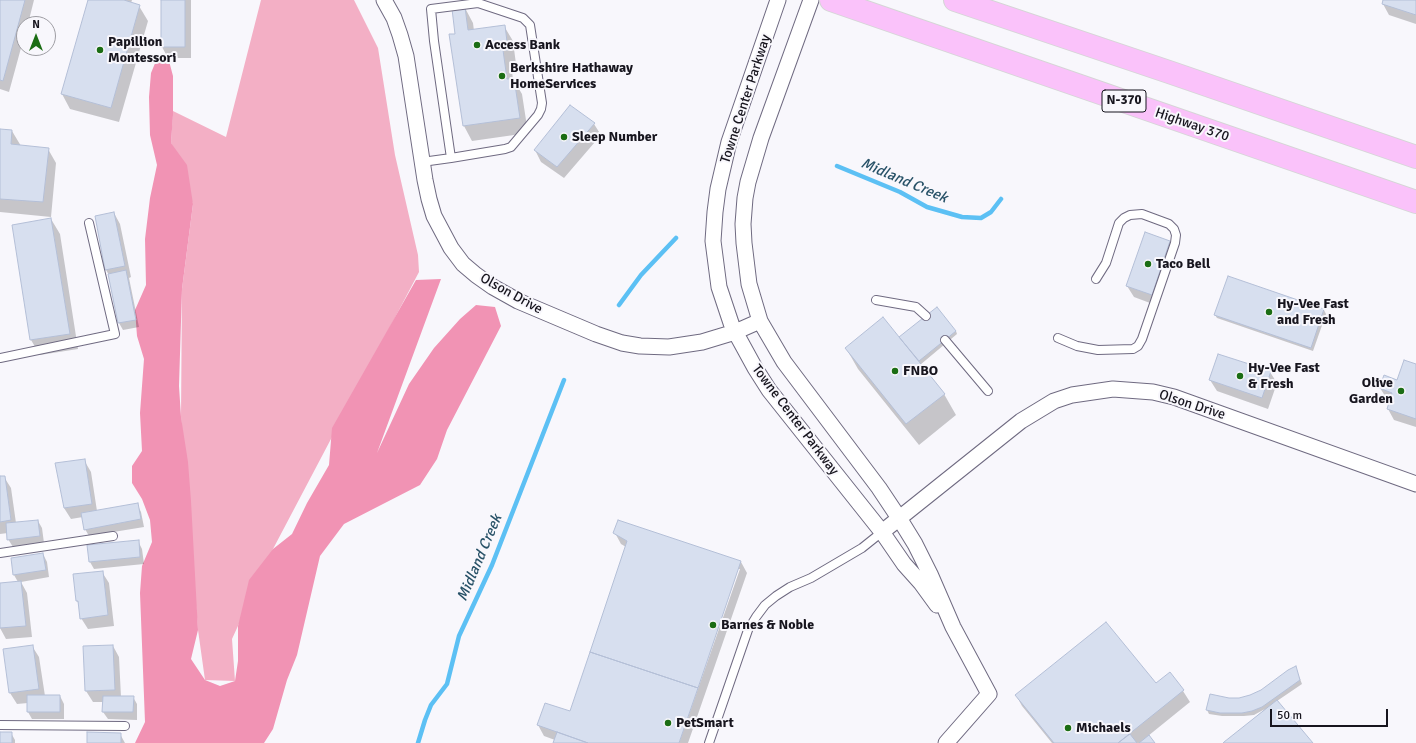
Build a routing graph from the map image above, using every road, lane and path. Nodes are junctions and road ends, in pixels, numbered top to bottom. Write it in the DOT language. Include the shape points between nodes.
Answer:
graph roads {
  1 [pos="384,0"];
  2 [pos="778,0"];
  3 [pos="811,0"];
  4 [pos="831,0"];
  5 [pos="955,0"];
  6 [pos="1416,157"];
  7 [pos="451,158"];
  8 [pos="422,162"];
  9 [pos="1416,202"];
  10 [pos="89,223"];
  11 [pos="1096,280"];
  12 [pos="876,300"];
  13 [pos="926,316"];
  14 [pos="760,321"];
  15 [pos="735,332"];
  16 [pos="1058,338"];
  17 [pos="945,340"];
  18 [pos="0,358"];
  19 [pos="988,391"];
  20 [pos="1416,484"];
  21 [pos="899,518"];
  22 [pos="882,532"];
  23 [pos="113,536"];
  24 [pos="0,553"];
  25 [pos="953,627"];
  26 [pos="0,725"];
  27 [pos="125,726"];
  28 [pos="709,743"];
  29 [pos="946,743"];
  1 -- 8 [label="street, Olson Drive" via="394,18 406,56"];
  2 -- 15 [label="street, Towne Center Parkway" via="730,142 715,212 714,241 719,286"];
  3 -- 14 [label="street, Towne Center Parkway" via="761,138 745,198 743,224 746,266"];
  4 -- 9 [label="highway, Highway 370 / N-370"];
  5 -- 6 [label="highway"];
  7 -- 7 [label="lane" via="511,147 541,109 530,25 524,18 478,3 431,9"];
  7 -- 8 [label="lane"];
  8 -- 15 [label="street, Olson Drive" via="433,210 451,248 463,264 476,275 518,301 596,334 640,346 684,345 716,339"];
  10 -- 18 [label="lane" via="115,334"];
  11 -- 16 [label="lane" via="1106,263 1119,223 1124,218 1142,214 1169,224 1174,229 1175,243 1138,346 1133,349 1098,350 1077,346"];
  12 -- 13 [label="lane" via="916,307"];
  14 -- 15 [label="street, Olson Drive"];
  14 -- 21 [label="street, Towne Center Parkway" via="784,362"];
  15 -- 22 [label="street, Towne Center Parkway" via="769,390"];
  17 -- 19 [label="lane"];
  20 -- 21 [label="street, Olson Drive" via="1174,397 1153,392 1113,389 1072,395 1054,401 1032,414"];
  21 -- 22 [label="street, Olson Drive"];
  21 -- 25 [label="street, Towne Center Parkway" via="930,574"];
  22 -- 25 [label="street, Towne Center Parkway"];
  22 -- 28 [label="lane" via="856,551 811,578 790,587 765,605 748,630"];
  23 -- 24 [label="lane"];
  25 -- 29 [label="street, Towne Center Parkway" via="989,694"];
  26 -- 27 [label="lane"];
}
